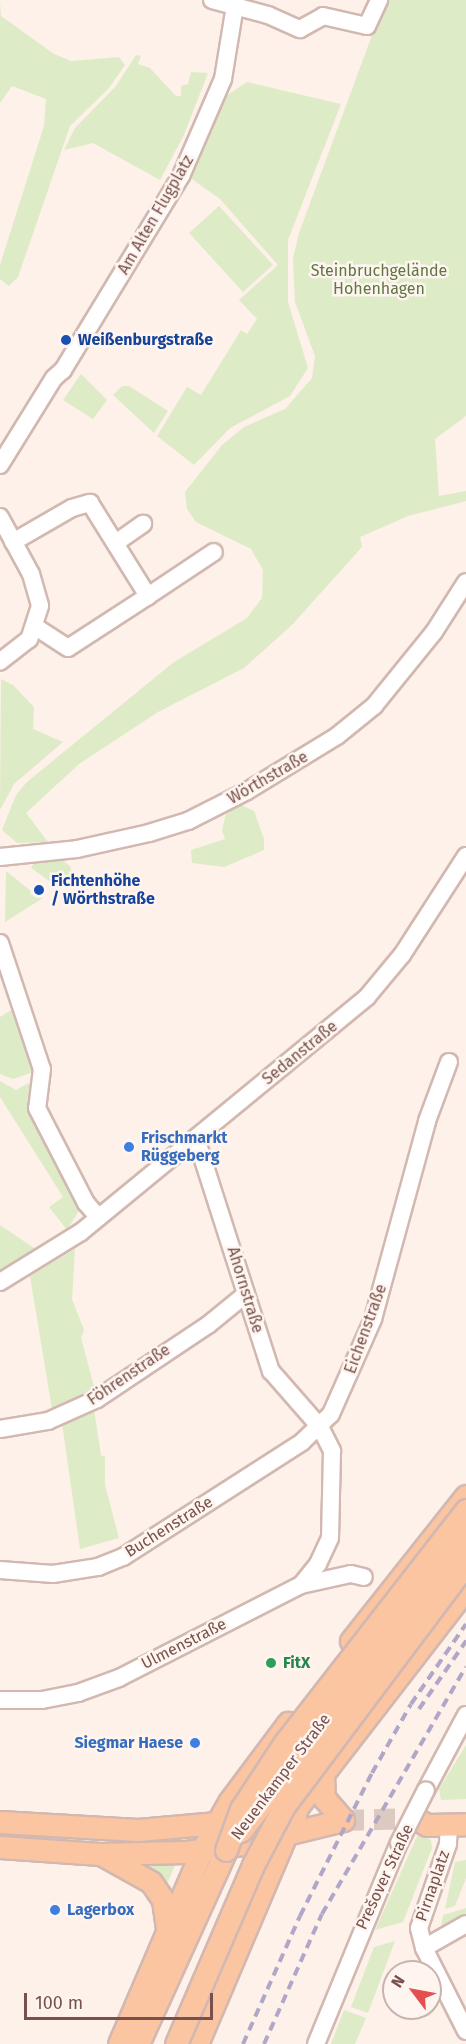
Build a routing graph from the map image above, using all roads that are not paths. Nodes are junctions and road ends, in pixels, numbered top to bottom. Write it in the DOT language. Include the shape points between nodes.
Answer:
graph roads {
  1 [pos="212,0"];
  2 [pos="379,0"];
  3 [pos="236,2"];
  4 [pos="0,465"];
  5 [pos="0,517"];
  6 [pos="143,524"];
  7 [pos="13,542"];
  8 [pos="117,542"];
  9 [pos="214,552"];
  10 [pos="466,582"];
  11 [pos="148,596"];
  12 [pos="36,627"];
  13 [pos="0,662"];
  14 [pos="466,856"];
  15 [pos="0,857"];
  16 [pos="0,943"];
  17 [pos="449,1062"];
  18 [pos="196,1138"];
  19 [pos="98,1217"];
  20 [pos="0,1282"];
  21 [pos="246,1294"];
  22 [pos="320,1427"];
  23 [pos="0,1429"];
  24 [pos="466,1496"];
  25 [pos="466,1510"];
  26 [pos="466,1536"];
  27 [pos="466,1564"];
  28 [pos="0,1570"];
  29 [pos="364,1578"];
  30 [pos="301,1586"];
  31 [pos="466,1589"];
  32 [pos="0,1700"];
  33 [pos="466,1715"];
  34 [pos="323,1773"];
  35 [pos="466,1809"];
  36 [pos="218,1821"];
  37 [pos="0,1822"];
  38 [pos="458,1824"];
  39 [pos="289,1825"];
  40 [pos="0,1846"];
  41 [pos="202,1850"];
  42 [pos="226,1850"];
  43 [pos="100,1854"];
  44 [pos="466,1924"];
  45 [pos="167,1931"];
  46 [pos="424,1948"];
  47 [pos="466,2031"];
  48 [pos="119,2044"];
  49 [pos="138,2044"];
  50 [pos="176,2044"];
  51 [pos="197,2044"];
  52 [pos="316,2044"];
  1 -- 3 [label="street"];
  2 -- 3 [label="street" via="367,26 323,16 300,29"];
  3 -- 4 [label="street, Am Alten Flugplatz" via="220,87 181,176"];
  5 -- 7 [label="street"];
  6 -- 8 [label="street"];
  7 -- 8 [label="street" via="72,508 90,503"];
  7 -- 12 [label="street" via="39,599"];
  8 -- 11 [label="street"];
  9 -- 11 [label="street"];
  10 -- 15 [label="street, Wörthstraße" via="434,632 374,706 337,736 247,791 188,821 149,833 77,849"];
  11 -- 12 [label="street" via="68,648"];
  12 -- 13 [label="street" via="21,650"];
  14 -- 18 [label="street, Sedanstraße" via="384,980"];
  16 -- 19 [label="street" via="42,1075 37,1108"];
  17 -- 22 [label="street, Eichenstraße" via="427,1121 373,1319 338,1402"];
  18 -- 19 [label="street, Sedanstraße"];
  18 -- 21 [label="street, Ahornstraße"];
  19 -- 20 [label="street, Sedanstraße"];
  21 -- 22 [label="street, Ahornstraße" via="276,1381"];
  21 -- 23 [label="street, Föhrenstraße" via="208,1325 97,1399 48,1421"];
  22 -- 28 [label="street, Buchenstraße" via="123,1557 69,1572 24,1574"];
  22 -- 30 [label="street" via="332,1451 331,1530 318,1564"];
  24 -- 36 [label="main road" via="271,1744"];
  25 -- 42 [label="main road, bridge" via="283,1745 241,1809"];
  26 -- 42 [label="main road, Neuenkamper Straße, bridge"];
  27 -- 50 [label="main road, Neuenkamper Straße, bridge" via="284,1806 253,1864"];
  29 -- 30 [label="street, Ulmenstraße" via="351,1574"];
  30 -- 32 [label="street, Ulmenstraße" via="119,1678 78,1693 42,1700"];
  31 -- 34 [label="main road"];
  33 -- 52 [label="street, Prešover Straße, bridge" via="366,1915"];
  34 -- 39 [label="main road"];
  34 -- 39 [label="main road" via="324,1798 343,1820"];
  35 -- 38 [label="main road" via="428,1812 414,1818 427,1825"];
  36 -- 37 [label="main road" via="138,1830"];
  36 -- 39 [label="main road"];
  36 -- 41 [label="main road"];
  38 -- 46 [label="street, Pirnaplatz" via="419,1928"];
  39 -- 41 [label="main road"];
  39 -- 51 [label="main road"];
  40 -- 43 [label="main road"];
  41 -- 43 [label="main road"];
  41 -- 45 [label="main road"];
  42 -- 49 [label="main road, Neuenkamper Straße"];
  43 -- 45 [label="main road" via="142,1874 156,1888 165,1910"];
  44 -- 46 [label="street"];
  45 -- 48 [label="main road"];
  46 -- 47 [label="street"];
}
